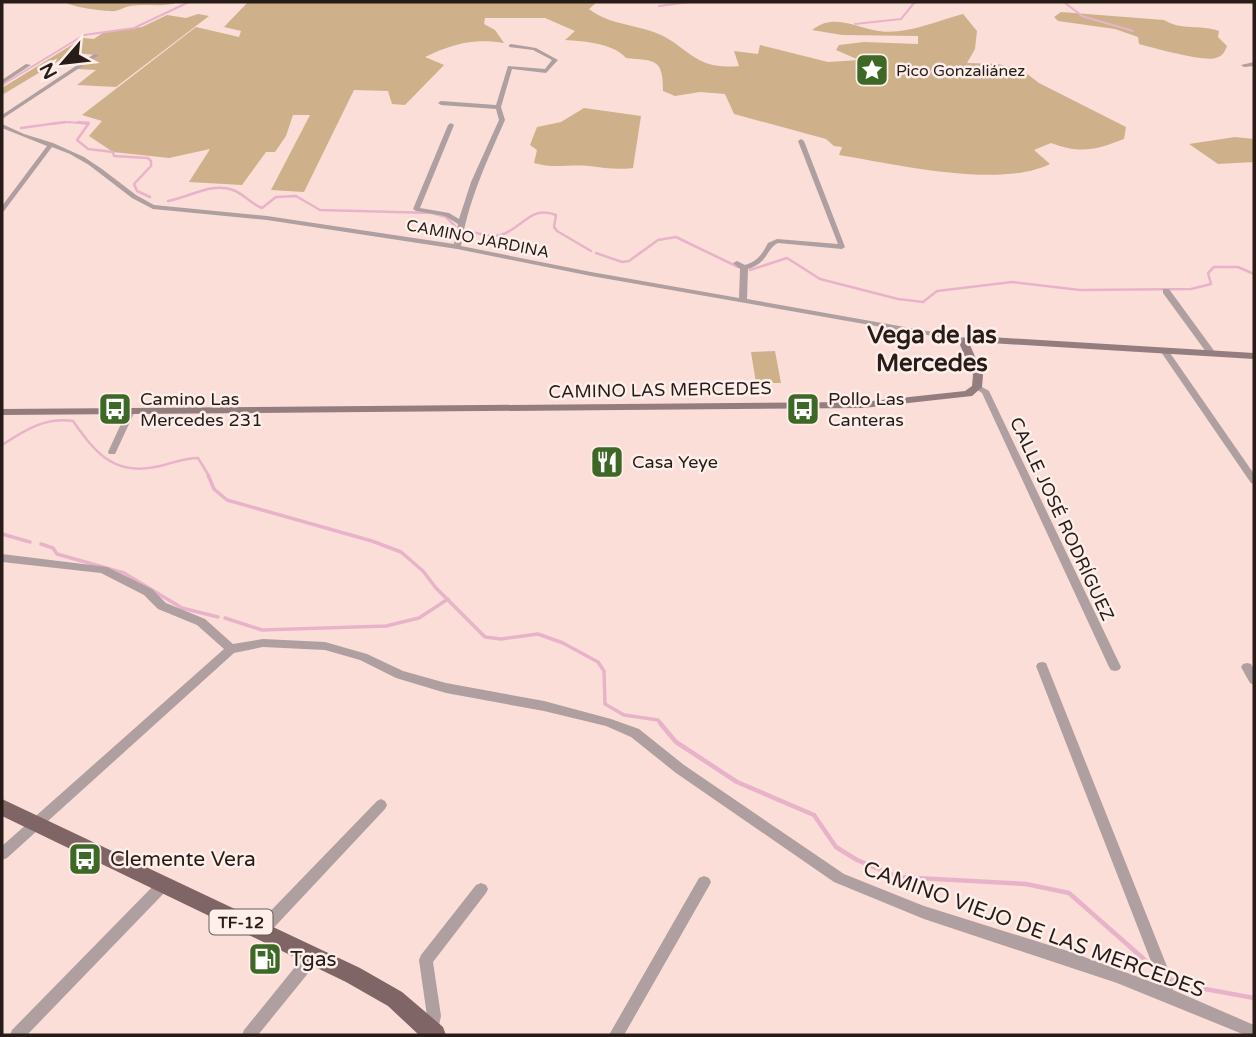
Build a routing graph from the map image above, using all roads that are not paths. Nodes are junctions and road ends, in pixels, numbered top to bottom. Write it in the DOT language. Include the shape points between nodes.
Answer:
graph roads {
  1 [pos="511,46"];
  2 [pos="96,55"];
  3 [pos="1254,64"];
  4 [pos="29,65"];
  5 [pos="1244,65"];
  6 [pos="2,82"];
  7 [pos="441,103"];
  8 [pos="498,107"];
  9 [pos="2,117"];
  10 [pos="451,125"];
  11 [pos="2,126"];
  12 [pos="801,141"];
  13 [pos="51,144"];
  14 [pos="2,210"];
  15 [pos="460,222"];
  16 [pos="457,247"];
  17 [pos="1166,291"];
  18 [pos="743,300"];
  19 [pos="967,341"];
  20 [pos="1166,352"];
  21 [pos="1212,354"];
  22 [pos="1254,356"];
  23 [pos="977,387"];
  24 [pos="131,411"];
  25 [pos="2,412"];
  26 [pos="112,452"];
  27 [pos="1254,481"];
  28 [pos="2,558"];
  29 [pos="231,649"];
  30 [pos="1042,666"];
  31 [pos="1115,667"];
  32 [pos="1247,667"];
  33 [pos="1254,680"];
  34 [pos="381,805"];
  35 [pos="2,807"];
  36 [pos="37,824"];
  37 [pos="2,854"];
  38 [pos="704,882"];
  39 [pos="163,885"];
  40 [pos="481,889"];
  41 [pos="261,931"];
  42 [pos="313,956"];
  43 [pos="1166,989"];
  44 [pos="1254,1032"];
  45 [pos="432,1034"];
  46 [pos="17,1035"];
  47 [pos="249,1035"];
  48 [pos="616,1035"];
  1 -- 8 [label="street" via="534,49 555,60 546,71 510,67"];
  2 -- 9 [label="street"];
  3 -- 5 [label="street"];
  4 -- 6 [label="street"];
  7 -- 8 [label="street"];
  8 -- 15 [label="street" via="502,120"];
  10 -- 15 [label="street" via="416,209 447,214"];
  11 -- 13 [label="street, CAMINO JARDINA"];
  12 -- 18 [label="street" via="842,247 770,244 757,264 740,266"];
  13 -- 14 [label="street"];
  13 -- 16 [label="street, CAMINO JARDINA" via="98,167 153,207 267,218"];
  15 -- 16 [label="street"];
  16 -- 18 [label="street, CAMINO JARDINA"];
  17 -- 21 [label="street"];
  18 -- 19 [label="street, CAMINO JARDINA"];
  19 -- 20 [label="main road"];
  19 -- 23 [label="main road" via="978,375"];
  20 -- 21 [label="main road"];
  20 -- 27 [label="street"];
  21 -- 22 [label="main road"];
  23 -- 24 [label="main road, CAMINO LAS MERCEDES" via="968,394 949,397 863,405"];
  23 -- 31 [label="street, CALLE JOSÉ RODRÍGUEZ" via="985,391"];
  24 -- 25 [label="main road, CAMINO LAS MERCEDES"];
  24 -- 26 [label="street"];
  28 -- 29 [label="street" via="103,570 148,592 162,606 201,622"];
  29 -- 36 [label="street"];
  29 -- 43 [label="street, CAMINO VIEJO DE LAS MERCEDES" via="263,643 325,646 446,688 607,722 635,733 839,878 976,931"];
  30 -- 43 [label="street"];
  32 -- 33 [label="street"];
  34 -- 41 [label="street"];
  35 -- 36 [label="main road, TF-12"];
  36 -- 37 [label="street"];
  36 -- 39 [label="main road, TF-12"];
  38 -- 48 [label="street"];
  39 -- 41 [label="main road, TF-12"];
  39 -- 46 [label="street"];
  40 -- 45 [label="street" via="426,960"];
  41 -- 42 [label="main road, TF-12"];
  42 -- 45 [label="main road, TF-12" via="395,999"];
  42 -- 47 [label="street"];
  43 -- 44 [label="street, CAMINO VIEJO DE LAS MERCEDES"];
}
